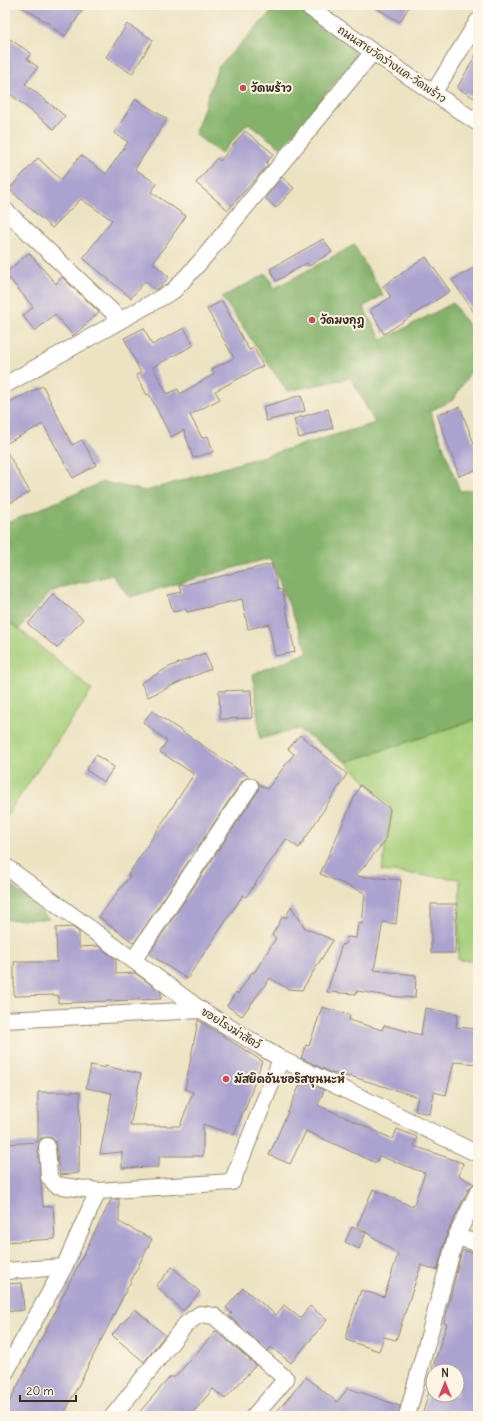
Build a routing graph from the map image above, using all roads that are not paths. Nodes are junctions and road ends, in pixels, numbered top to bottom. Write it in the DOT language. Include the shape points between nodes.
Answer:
graph roads {
  1 [pos="306,5"];
  2 [pos="478,21"];
  3 [pos="373,52"];
  4 [pos="434,92"];
  5 [pos="478,123"];
  6 [pos="5,210"];
  7 [pos="121,320"];
  8 [pos="5,385"];
  9 [pos="250,786"];
  10 [pos="5,866"];
  11 [pos="134,959"];
  12 [pos="200,1010"];
  13 [pos="5,1020"];
  14 [pos="281,1059"];
  15 [pos="47,1146"];
  16 [pos="478,1154"];
  17 [pos="98,1192"];
  18 [pos="478,1192"];
  19 [pos="456,1237"];
  20 [pos="478,1243"];
  21 [pos="64,1267"];
  22 [pos="5,1271"];
  23 [pos="5,1373"];
  24 [pos="113,1416"];
  25 [pos="254,1416"];
  26 [pos="407,1416"];
  1 -- 3 [label="street, ถนนสายวัดร่างแค-วัดพร้าว"];
  2 -- 4 [label="street"];
  3 -- 4 [label="street, ถนนสายวัดร่างแค-วัดพร้าว"];
  3 -- 7 [label="street" via="201,261 173,291"];
  4 -- 5 [label="street, ถนนสายวัดร่างแค-วัดพร้าว"];
  6 -- 7 [label="street"];
  7 -- 8 [label="street"];
  9 -- 11 [label="street"];
  10 -- 11 [label="street, ซอยโรงฆ่าสัตว์"];
  11 -- 12 [label="street, ซอยโรงฆ่าสัตว์"];
  12 -- 13 [label="street"];
  12 -- 14 [label="street, ซอยโรงฆ่าสัตว์"];
  14 -- 16 [label="street, ซอยโรงฆ่าสัตว์"];
  14 -- 17 [label="street" via="232,1182"];
  15 -- 17 [label="street" via="49,1177 56,1185"];
  17 -- 21 [label="street"];
  18 -- 19 [label="street"];
  19 -- 20 [label="street"];
  19 -- 26 [label="street"];
  21 -- 22 [label="street"];
  21 -- 23 [label="street"];
  24 -- 25 [label="street" via="186,1324 200,1314 214,1316 286,1379"];
}
